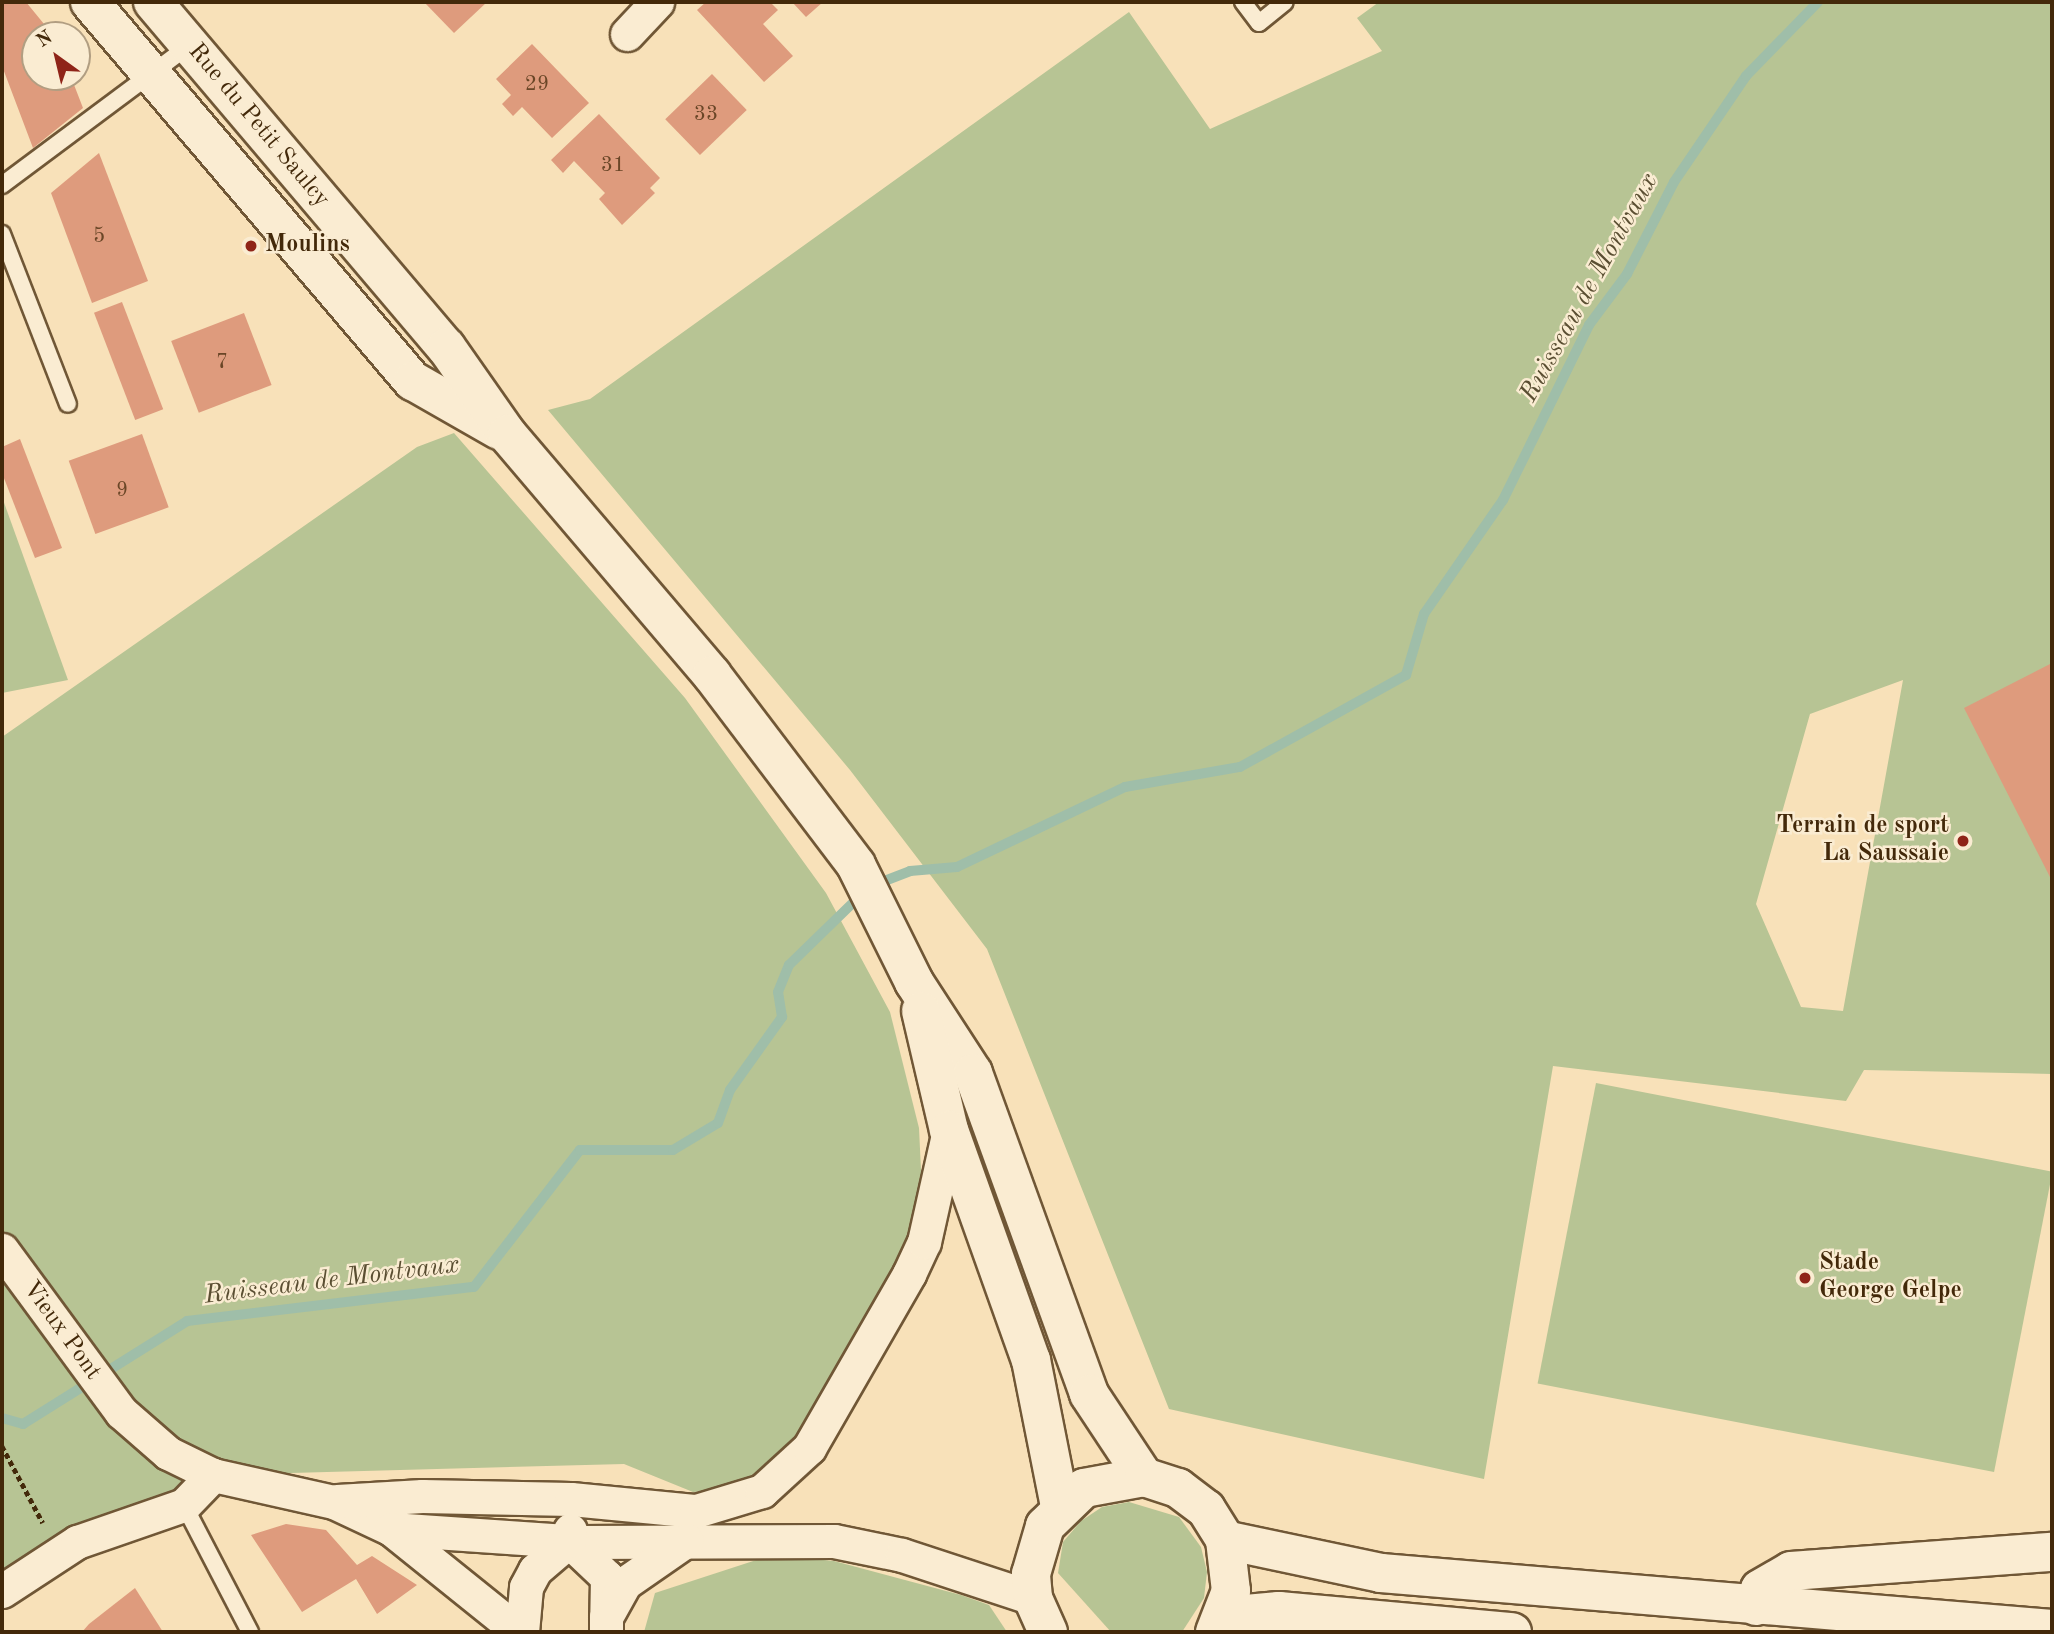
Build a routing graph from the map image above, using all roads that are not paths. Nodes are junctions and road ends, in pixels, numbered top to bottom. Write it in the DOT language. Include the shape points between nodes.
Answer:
graph roads {
  1 [pos="90,2"];
  2 [pos="153,2"];
  3 [pos="657,2"];
  4 [pos="1243,2"];
  5 [pos="1285,2"];
  6 [pos="627,34"];
  7 [pos="190,45"];
  8 [pos="150,75"];
  9 [pos="2,185"];
  10 [pos="2,234"];
  11 [pos="68,404"];
  12 [pos="507,434"];
  13 [pos="914,982"];
  14 [pos="949,1130"];
  15 [pos="2,1250"];
  16 [pos="214,1475"];
  17 [pos="1144,1477"];
  18 [pos="571,1500"];
  19 [pos="334,1502"];
  20 [pos="184,1504"];
  21 [pos="1060,1507"];
  22 [pos="391,1529"];
  23 [pos="687,1540"];
  24 [pos="1225,1540"];
  25 [pos="569,1541"];
  26 [pos="2052,1552"];
  27 [pos="2,1591"];
  28 [pos="1033,1598"];
  29 [pos="1756,1606"];
  30 [pos="1220,1624"];
  31 [pos="606,1625"];
  32 [pos="1386,1628"];
  33 [pos="2052,1629"];
  34 [pos="250,1632"];
  35 [pos="520,1632"];
  36 [pos="1048,1632"];
  37 [pos="1512,1632"];
  1 -- 8 [label="main road, Rue du Petit Saulcy"];
  2 -- 7 [label="main road, Rue du Petit Saulcy"];
  3 -- 6 [label="street"];
  4 -- 5 [label="lane" via="1259,23"];
  7 -- 8 [label="lane"];
  7 -- 12 [label="main road, Rue du Petit Saulcy" via="446,347"];
  8 -- 9 [label="lane"];
  8 -- 12 [label="main road, Rue du Petit Saulcy" via="413,382"];
  10 -- 11 [label="lane"];
  12 -- 13 [label="main road" via="786,769 856,865"];
  13 -- 14 [label="main road"];
  13 -- 17 [label="main road" via="973,1073 1089,1394"];
  14 -- 18 [label="street" via="924,1242 909,1274 823,1426 788,1470 729,1506 696,1511"];
  14 -- 21 [label="main road" via="1031,1360"];
  15 -- 16 [label="street, Vieux Pont" via="121,1412 168,1453"];
  16 -- 19 [label="street, Vieux Pont"];
  16 -- 20 [label="street"];
  17 -- 21 [label="main road" via="1113,1478"];
  17 -- 24 [label="main road" via="1178,1488 1206,1509"];
  18 -- 19 [label="street" via="422,1496"];
  18 -- 25 [label="street"];
  19 -- 22 [label="street"];
  20 -- 27 [label="street" via="59,1552"];
  20 -- 34 [label="lane"];
  21 -- 28 [label="main road" via="1034,1549"];
  22 -- 25 [label="street"];
  22 -- 35 [label="street"];
  23 -- 25 [label="street"];
  23 -- 28 [label="street" via="834,1541 902,1555"];
  23 -- 31 [label="street" via="625,1583"];
  24 -- 29 [label="main road" via="1381,1573"];
  24 -- 30 [label="main road" via="1231,1565"];
  25 -- 31 [label="street" via="607,1577"];
  25 -- 35 [label="street" via="535,1570 526,1587"];
  26 -- 29 [label="main road" via="1791,1571 1759,1589"];
  28 -- 36 [label="main road"];
  29 -- 33 [label="main road"];
  30 -- 32 [label="main road" via="1279,1611"];
  32 -- 37 [label="main road"];
}
